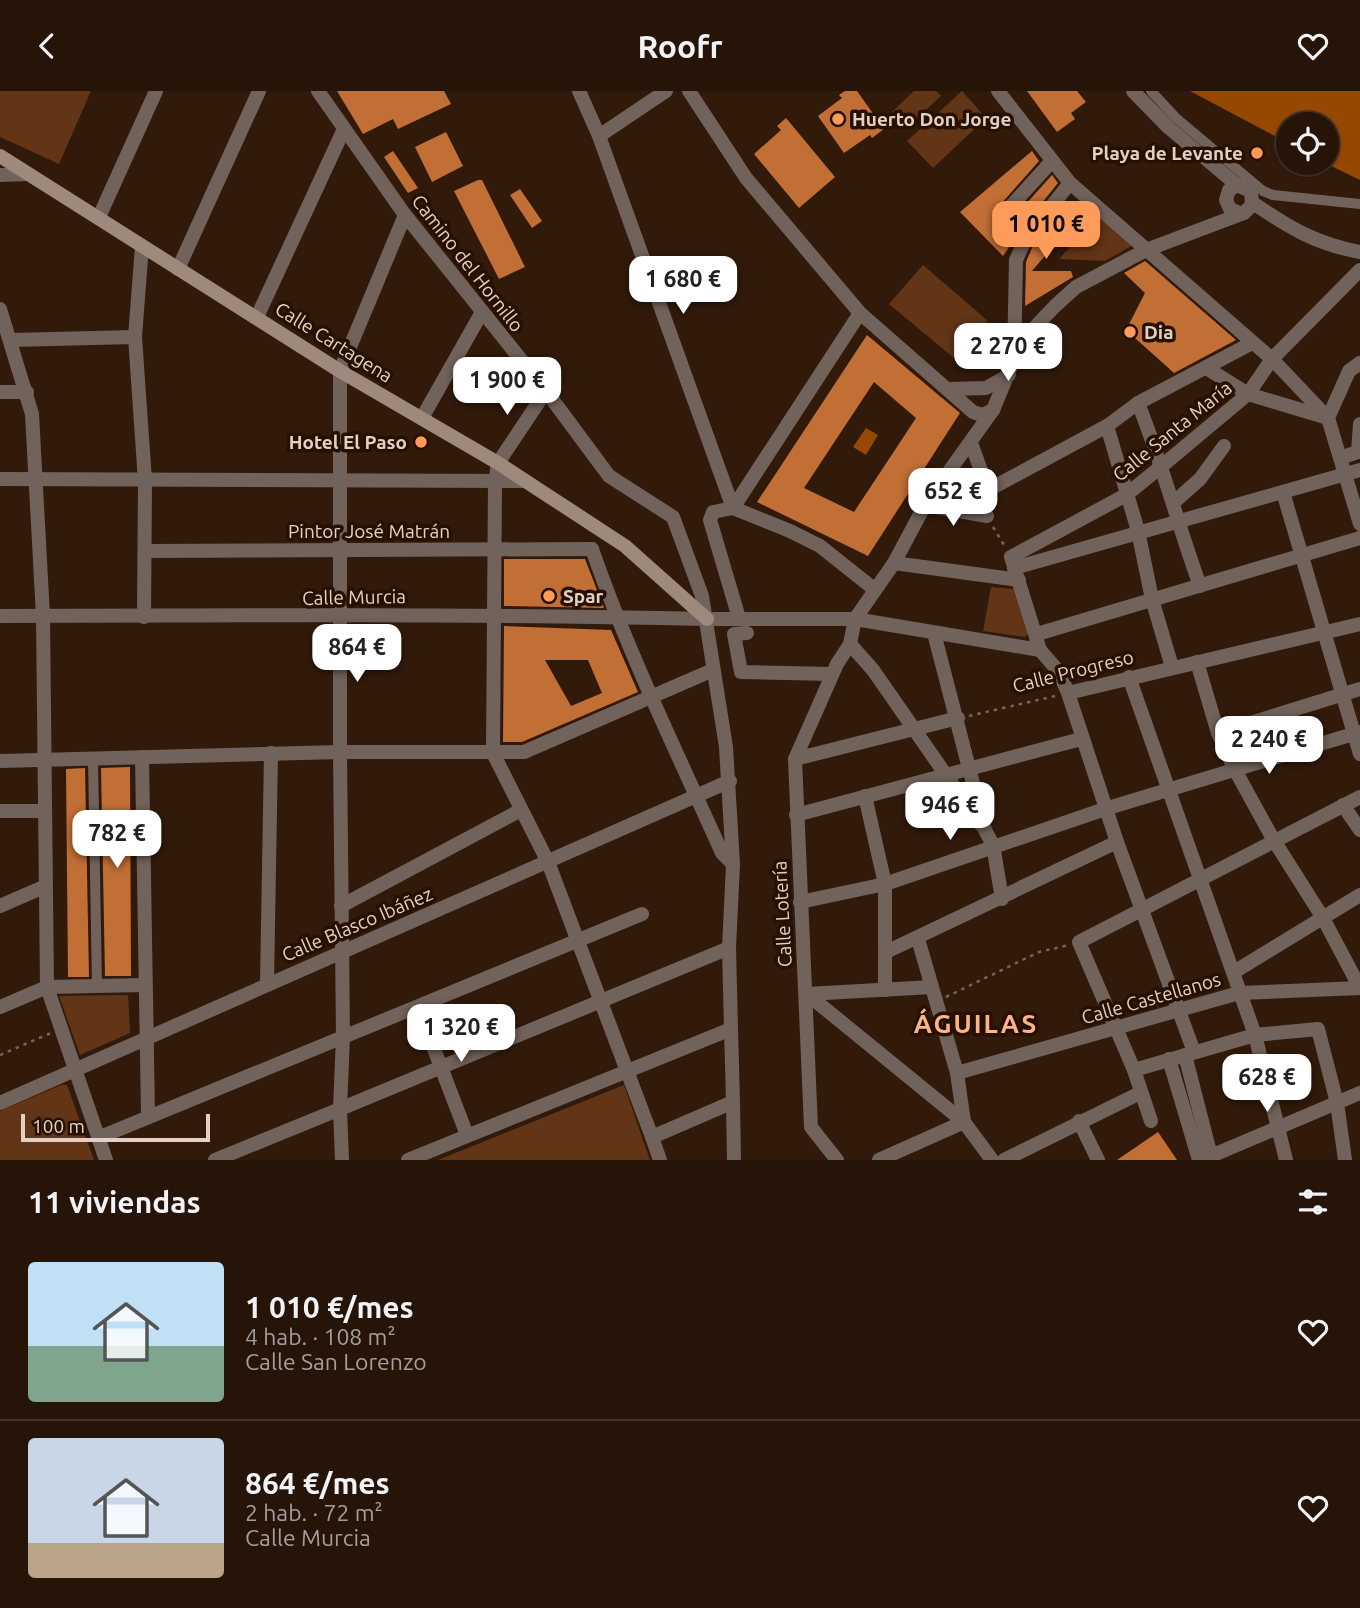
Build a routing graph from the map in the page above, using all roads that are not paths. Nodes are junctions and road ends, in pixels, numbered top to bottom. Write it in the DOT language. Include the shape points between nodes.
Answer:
graph roads {
  1 [pos="156,91"];
  2 [pos="259,91"];
  3 [pos="318,91"];
  4 [pos="579,91"];
  5 [pos="666,91"];
  6 [pos="689,91"];
  7 [pos="998,91"];
  8 [pos="1133,91"];
  9 [pos="1151,91"];
  10 [pos="344,129"];
  11 [pos="599,136"];
  12 [pos="0,156"];
  13 [pos="1051,162"];
  14 [pos="28,174"];
  15 [pos="0,175"];
  16 [pos="1070,183"];
  17 [pos="1237,185"];
  18 [pos="1226,200"];
  19 [pos="1253,203"];
  20 [pos="1360,204"];
  21 [pos="1238,213"];
  22 [pos="405,215"];
  23 [pos="99,216"];
  24 [pos="1199,229"];
  25 [pos="1026,238"];
  26 [pos="142,246"];
  27 [pos="1146,250"];
  28 [pos="1360,252"];
  29 [pos="178,269"];
  30 [pos="1360,270"];
  31 [pos="0,309"];
  32 [pos="482,312"];
  33 [pos="860,313"];
  34 [pos="257,317"];
  35 [pos="135,337"];
  36 [pos="11,340"];
  37 [pos="1252,343"];
  38 [pos="1014,359"];
  39 [pos="1272,359"];
  40 [pos="1360,363"];
  41 [pos="1208,369"];
  42 [pos="341,370"];
  43 [pos="1009,375"];
  44 [pos="981,388"];
  45 [pos="950,390"];
  46 [pos="546,391"];
  47 [pos="27,392"];
  48 [pos="0,393"];
  49 [pos="1248,394"];
  50 [pos="1138,403"];
  51 [pos="995,406"];
  52 [pos="972,410"];
  53 [pos="422,418"];
  54 [pos="1328,418"];
  55 [pos="1360,424"];
  56 [pos="1107,426"];
  57 [pos="973,440"];
  58 [pos="1224,446"];
  59 [pos="1340,458"];
  60 [pos="498,463"];
  61 [pos="1163,465"];
  62 [pos="1360,470"];
  63 [pos="1344,474"];
  64 [pos="0,479"];
  65 [pos="35,479"];
  66 [pos="145,481"];
  67 [pos="522,481"];
  68 [pos="341,482"];
  69 [pos="495,483"];
  70 [pos="1283,492"];
  71 [pos="1126,495"];
  72 [pos="1173,503"];
  73 [pos="925,505"];
  74 [pos="733,508"];
  75 [pos="987,516"];
  76 [pos="1177,520"];
  77 [pos="1360,524"];
  78 [pos="1138,531"];
  79 [pos="609,537"];
  80 [pos="1360,538"];
  81 [pos="341,549"];
  82 [pos="592,549"];
  83 [pos="145,551"];
  84 [pos="496,551"];
  85 [pos="1300,555"];
  86 [pos="894,563"];
  87 [pos="1015,568"];
  88 [pos="1200,586"];
  89 [pos="874,589"];
  90 [pos="1152,599"];
  91 [pos="496,615"];
  92 [pos="0,616"];
  93 [pos="43,616"];
  94 [pos="145,617"];
  95 [pos="338,618"];
  96 [pos="616,618"];
  97 [pos="740,618"];
  98 [pos="707,619"];
  99 [pos="855,619"];
  100 [pos="1360,624"];
  101 [pos="1325,631"];
  102 [pos="747,633"];
  103 [pos="934,633"];
  104 [pos="1037,634"];
  105 [pos="850,644"];
  106 [pos="1040,650"];
  107 [pos="1197,662"];
  108 [pos="1172,667"];
  109 [pos="834,669"];
  110 [pos="713,670"];
  111 [pos="1129,677"];
  112 [pos="1360,689"];
  113 [pos="1068,693"];
  114 [pos="1342,695"];
  115 [pos="651,697"];
  116 [pos="957,718"];
  117 [pos="913,729"];
  118 [pos="1219,733"];
  119 [pos="1357,733"];
  120 [pos="1081,739"];
  121 [pos="340,752"];
  122 [pos="271,753"];
  123 [pos="493,753"];
  124 [pos="1360,754"];
  125 [pos="142,757"];
  126 [pos="93,758"];
  127 [pos="795,759"];
  128 [pos="43,760"];
  129 [pos="0,761"];
  130 [pos="1234,768"];
  131 [pos="971,769"];
  132 [pos="944,775"];
  133 [pos="730,781"];
  134 [pos="1168,791"];
  135 [pos="696,795"];
  136 [pos="865,796"];
  137 [pos="1360,797"];
  138 [pos="1343,804"];
  139 [pos="1108,808"];
  140 [pos="521,810"];
  141 [pos="0,811"];
  142 [pos="45,811"];
  143 [pos="796,815"];
  144 [pos="985,830"];
  145 [pos="1360,830"];
  146 [pos="1273,839"];
  147 [pos="1117,842"];
  148 [pos="993,845"];
  149 [pos="548,862"];
  150 [pos="733,864"];
  151 [pos="1200,880"];
  152 [pos="885,884"];
  153 [pos="46,886"];
  154 [pos="1360,895"];
  155 [pos="1002,899"];
  156 [pos="800,902"];
  157 [pos="0,906"];
  158 [pos="341,906"];
  159 [pos="1142,909"];
  160 [pos="642,914"];
  161 [pos="1324,918"];
  162 [pos="918,939"];
  163 [pos="578,940"];
  164 [pos="729,949"];
  165 [pos="886,952"];
  166 [pos="342,953"];
  167 [pos="1234,972"];
  168 [pos="267,983"];
  169 [pos="145,985"];
  170 [pos="47,987"];
  171 [pos="97,987"];
  172 [pos="932,987"];
  173 [pos="1360,988"];
  174 [pos="885,990"];
  175 [pos="1239,993"];
  176 [pos="807,994"];
  177 [pos="601,1002"];
  178 [pos="0,1006"];
  179 [pos="418,1007"];
  180 [pos="1180,1010"];
  181 [pos="1115,1028"];
  182 [pos="731,1029"];
  183 [pos="1255,1035"];
  184 [pos="146,1036"];
  185 [pos="343,1037"];
  186 [pos="1189,1053"];
  187 [pos="1169,1059"];
  188 [pos="443,1067"];
  189 [pos="74,1070"];
  190 [pos="627,1070"];
  191 [pos="1134,1070"];
  192 [pos="957,1073"];
  193 [pos="1140,1093"];
  194 [pos="1360,1093"];
  195 [pos="733,1102"];
  196 [pos="0,1103"];
  197 [pos="1336,1103"];
  198 [pos="340,1109"];
  199 [pos="148,1116"];
  200 [pos="1079,1121"];
  201 [pos="1152,1121"];
  202 [pos="964,1122"];
  203 [pos="1279,1128"];
  204 [pos="467,1135"];
  205 [pos="98,1137"];
  206 [pos="652,1137"];
  207 [pos="1205,1158"];
  208 [pos="106,1160"];
  209 [pos="215,1160"];
  210 [pos="342,1160"];
  211 [pos="408,1160"];
  212 [pos="660,1160"];
  213 [pos="734,1160"];
  214 [pos="837,1160"];
  215 [pos="879,1160"];
  216 [pos="992,1160"];
  217 [pos="1004,1160"];
  218 [pos="1098,1160"];
  219 [pos="1286,1160"];
  220 [pos="1345,1160"];
  1 -- 23 [label="street"];
  2 -- 29 [label="street"];
  3 -- 10 [label="street, Camino del Hornillo"];
  4 -- 11 [label="street"];
  5 -- 11 [label="street"];
  6 -- 33 [label="street" via="746,178"];
  7 -- 13 [label="street"];
  8 -- 17 [label="street"];
  9 -- 20 [label="street" via="1263,191"];
  10 -- 22 [label="street, Camino del Hornillo"];
  10 -- 34 [label="street"];
  11 -- 74 [label="street"];
  12 -- 14 [label="main road, Calle Cartagena"];
  13 -- 16 [label="street"];
  13 -- 25 [label="street" via="1003,215"];
  14 -- 15 [label="street"];
  14 -- 23 [label="main road, Calle Cartagena"];
  16 -- 25 [label="street"];
  16 -- 27 [label="street"];
  17 -- 18 [label="street" via="1228,190"];
  17 -- 19 [label="street" via="1251,191"];
  18 -- 21 [label="street"];
  18 -- 24 [label="street"];
  19 -- 21 [label="street"];
  19 -- 28 [label="street" via="1295,232 1331,247"];
  21 -- 24 [label="street"];
  22 -- 32 [label="street, Camino del Hornillo"];
  22 -- 42 [label="street"];
  23 -- 26 [label="main road, Calle Cartagena"];
  24 -- 27 [label="street"];
  25 -- 38 [label="street" via="1016,260"];
  26 -- 29 [label="main road, Calle Cartagena"];
  26 -- 35 [label="street"];
  27 -- 37 [label="street"];
  27 -- 38 [label="street" via="1076,286 1036,326"];
  29 -- 34 [label="main road, Calle Cartagena"];
  30 -- 39 [label="street, Calle Santa María"];
  31 -- 36 [label="street"];
  32 -- 46 [label="street, Camino del Hornillo"];
  32 -- 53 [label="street"];
  33 -- 45 [label="street"];
  33 -- 74 [label="street"];
  34 -- 42 [label="main road, Calle Cartagena"];
  35 -- 36 [label="street"];
  35 -- 66 [label="street"];
  36 -- 47 [label="street"];
  37 -- 39 [label="street"];
  37 -- 41 [label="street"];
  38 -- 43 [label="street"];
  39 -- 49 [label="street, Calle Santa María"];
  39 -- 54 [label="street"];
  40 -- 54 [label="street" via="1349,371"];
  41 -- 49 [label="street"];
  41 -- 50 [label="street"];
  42 -- 53 [label="main road, Calle Cartagena"];
  42 -- 68 [label="street"];
  43 -- 44 [label="street"];
  43 -- 51 [label="street"];
  44 -- 45 [label="street"];
  44 -- 51 [label="street" via="994,393"];
  44 -- 52 [label="street" via="969,400"];
  45 -- 52 [label="street"];
  46 -- 60 [label="street"];
  46 -- 98 [label="street, Camino del Hornillo" via="609,476 673,517"];
  47 -- 48 [label="street"];
  47 -- 65 [label="street"];
  49 -- 54 [label="street"];
  49 -- 61 [label="street, Calle Santa María"];
  50 -- 56 [label="street"];
  50 -- 61 [label="street"];
  51 -- 52 [label="street" via="982,415"];
  51 -- 57 [label="street"];
  52 -- 57 [label="street"];
  53 -- 60 [label="main road, Calle Cartagena"];
  54 -- 59 [label="street"];
  55 -- 59 [label="street" via="1358,452"];
  56 -- 57 [label="street" via="988,490"];
  56 -- 71 [label="street"];
  57 -- 73 [label="street"];
  58 -- 72 [label="street" via="1200,479"];
  59 -- 63 [label="street"];
  60 -- 67 [label="main road, Calle Cartagena"];
  60 -- 69 [label="street"];
  61 -- 71 [label="street, Calle Santa María"];
  61 -- 72 [label="street"];
  62 -- 63 [label="street"];
  63 -- 70 [label="street"];
  63 -- 77 [label="street"];
  64 -- 65 [label="street"];
  65 -- 66 [label="street"];
  65 -- 93 [label="street"];
  66 -- 68 [label="street"];
  66 -- 83 [label="street"];
  67 -- 69 [label="street"];
  67 -- 79 [label="main road, Calle Cartagena"];
  68 -- 69 [label="street"];
  68 -- 81 [label="street"];
  69 -- 84 [label="street"];
  70 -- 76 [label="street"];
  70 -- 85 [label="street"];
  71 -- 78 [label="street"];
  71 -- 87 [label="street, Calle Santa María"];
  72 -- 76 [label="street"];
  73 -- 75 [label="street"];
  73 -- 86 [label="street"];
  74 -- 89 [label="street" via="820,546"];
  74 -- 97 [label="street" via="713,512 710,520"];
  76 -- 78 [label="street"];
  76 -- 88 [label="street"];
  78 -- 87 [label="street"];
  78 -- 90 [label="street"];
  79 -- 82 [label="street"];
  79 -- 98 [label="main road, Calle Cartagena"];
  80 -- 85 [label="street"];
  81 -- 83 [label="street, Pintor José Matrán"];
  81 -- 84 [label="street, Pintor José Matrán"];
  81 -- 95 [label="street"];
  82 -- 84 [label="street, Pintor José Matrán"];
  82 -- 96 [label="street"];
  83 -- 94 [label="street"];
  84 -- 91 [label="street"];
  85 -- 88 [label="street"];
  85 -- 101 [label="street"];
  86 -- 87 [label="street"];
  86 -- 89 [label="street"];
  87 -- 104 [label="street"];
  88 -- 90 [label="street"];
  89 -- 99 [label="street"];
  90 -- 104 [label="street"];
  90 -- 108 [label="street"];
  91 -- 95 [label="street, Calle Murcia"];
  91 -- 96 [label="street, Calle Murcia"];
  91 -- 123 [label="street"];
  92 -- 93 [label="street, Calle Murcia"];
  93 -- 94 [label="street, Calle Murcia"];
  93 -- 128 [label="street"];
  94 -- 95 [label="street, Calle Murcia"];
  95 -- 121 [label="street"];
  96 -- 98 [label="street, Calle Murcia"];
  96 -- 115 [label="street"];
  97 -- 98 [label="street, Calle Murcia"];
  97 -- 99 [label="street, Calle Murcia"];
  98 -- 110 [label="street, Camino del Hornillo"];
  99 -- 103 [label="street, Calle Murcia"];
  99 -- 105 [label="street"];
  100 -- 101 [label="street, Calle Progreso"];
  101 -- 107 [label="street, Calle Progreso"];
  101 -- 114 [label="street"];
  102 -- 109 [label="street" via="734,634 741,672"];
  103 -- 106 [label="street, Calle Murcia"];
  103 -- 116 [label="street"];
  104 -- 106 [label="street"];
  105 -- 109 [label="street, Calle Lotería"];
  105 -- 117 [label="street"];
  106 -- 113 [label="street" via="1059,672"];
  107 -- 108 [label="street, Calle Progreso"];
  107 -- 118 [label="street"];
  108 -- 111 [label="street, Calle Progreso"];
  109 -- 127 [label="street, Calle Lotería"];
  110 -- 115 [label="street"];
  110 -- 133 [label="street, Camino del Hornillo"];
  111 -- 113 [label="street, Calle Progreso"];
  111 -- 134 [label="street"];
  112 -- 114 [label="street"];
  113 -- 120 [label="street"];
  114 -- 118 [label="street"];
  114 -- 119 [label="street"];
  115 -- 123 [label="street" via="524,752"];
  115 -- 135 [label="street"];
  116 -- 117 [label="street"];
  116 -- 131 [label="street"];
  117 -- 127 [label="street"];
  117 -- 132 [label="street"];
  118 -- 130 [label="street"];
  119 -- 124 [label="street"];
  119 -- 130 [label="street"];
  120 -- 131 [label="street"];
  120 -- 139 [label="street"];
  121 -- 122 [label="street"];
  121 -- 123 [label="street"];
  121 -- 158 [label="street"];
  122 -- 125 [label="street"];
  122 -- 168 [label="street"];
  123 -- 140 [label="street"];
  125 -- 126 [label="street"];
  125 -- 169 [label="street"];
  126 -- 128 [label="street"];
  126 -- 171 [label="street"];
  127 -- 143 [label="street, Calle Lotería"];
  128 -- 129 [label="street"];
  128 -- 142 [label="street"];
  130 -- 134 [label="street"];
  130 -- 146 [label="street"];
  131 -- 132 [label="street"];
  131 -- 144 [label="street"];
  132 -- 136 [label="street"];
  132 -- 144 [label="street"];
  133 -- 135 [label="street, Calle Blasco Ibáñez"];
  133 -- 150 [label="street, Camino del Hornillo"];
  134 -- 139 [label="street"];
  134 -- 151 [label="street"];
  135 -- 149 [label="street, Calle Blasco Ibáñez"];
  135 -- 150 [label="street" via="722,853"];
  136 -- 143 [label="street"];
  136 -- 152 [label="street"];
  137 -- 138 [label="street"];
  138 -- 145 [label="street"];
  138 -- 146 [label="street"];
  139 -- 147 [label="street"];
  139 -- 148 [label="street"];
  140 -- 149 [label="street"];
  140 -- 158 [label="street"];
  141 -- 142 [label="street"];
  142 -- 153 [label="street"];
  143 -- 156 [label="street, Calle Lotería"];
  144 -- 148 [label="street"];
  146 -- 151 [label="street"];
  146 -- 161 [label="street"];
  147 -- 155 [label="street"];
  147 -- 159 [label="street"];
  148 -- 152 [label="street"];
  148 -- 155 [label="street"];
  149 -- 163 [label="street"];
  149 -- 166 [label="street, Calle Blasco Ibáñez"];
  150 -- 164 [label="street, Camino del Hornillo"];
  151 -- 159 [label="street"];
  151 -- 167 [label="street"];
  152 -- 156 [label="street"];
  152 -- 165 [label="street"];
  153 -- 157 [label="street"];
  153 -- 170 [label="street"];
  154 -- 161 [label="street"];
  155 -- 162 [label="street"];
  156 -- 176 [label="street, Calle Lotería"];
  158 -- 166 [label="street"];
  159 -- 180 [label="street"];
  159 -- 181 [label="street" via="1079,942"];
  160 -- 163 [label="street"];
  161 -- 167 [label="street"];
  161 -- 173 [label="street"];
  162 -- 165 [label="street"];
  162 -- 172 [label="street"];
  163 -- 177 [label="street"];
  163 -- 179 [label="street"];
  164 -- 177 [label="street"];
  164 -- 182 [label="street, Camino del Hornillo"];
  165 -- 174 [label="street"];
  166 -- 168 [label="street, Calle Blasco Ibáñez"];
  166 -- 185 [label="street"];
  167 -- 175 [label="street"];
  168 -- 184 [label="street, Calle Blasco Ibáñez"];
  169 -- 171 [label="street"];
  169 -- 184 [label="street"];
  170 -- 171 [label="street"];
  170 -- 178 [label="street"];
  170 -- 189 [label="street"];
  172 -- 174 [label="street"];
  172 -- 192 [label="street"];
  173 -- 175 [label="street, Calle Castellanos"];
  174 -- 176 [label="street"];
  175 -- 180 [label="street, Calle Castellanos"];
  175 -- 183 [label="street"];
  176 -- 202 [label="street"];
  176 -- 214 [label="street, Calle Lotería" via="811,1127"];
  177 -- 188 [label="street"];
  177 -- 190 [label="street"];
  179 -- 185 [label="street"];
  179 -- 188 [label="street"];
  180 -- 181 [label="street, Calle Castellanos"];
  180 -- 186 [label="street"];
  181 -- 191 [label="street"];
  181 -- 192 [label="street, Calle Castellanos"];
  182 -- 190 [label="street"];
  182 -- 195 [label="street, Camino del Hornillo"];
  183 -- 186 [label="street"];
  183 -- 197 [label="street" via="1318,1029"];
  183 -- 203 [label="street"];
  184 -- 189 [label="street, Calle Blasco Ibáñez"];
  184 -- 199 [label="street"];
  185 -- 198 [label="street"];
  185 -- 199 [label="street"];
  186 -- 187 [label="street"];
  186 -- 207 [label="street"];
  187 -- 191 [label="street"];
  187 -- 207 [label="street"];
  188 -- 198 [label="street"];
  188 -- 204 [label="street"];
  189 -- 196 [label="street, Calle Blasco Ibáñez"];
  189 -- 205 [label="street"];
  190 -- 204 [label="street"];
  190 -- 206 [label="street"];
  191 -- 193 [label="street"];
  192 -- 202 [label="street"];
  193 -- 200 [label="street"];
  193 -- 201 [label="street"];
  194 -- 197 [label="street"];
  195 -- 206 [label="street"];
  195 -- 213 [label="street, Camino del Hornillo"];
  197 -- 203 [label="street"];
  197 -- 220 [label="street"];
  198 -- 209 [label="street"];
  198 -- 210 [label="street"];
  199 -- 205 [label="street"];
  200 -- 217 [label="street"];
  200 -- 218 [label="street"];
  202 -- 215 [label="street"];
  202 -- 216 [label="street"];
  203 -- 207 [label="street"];
  203 -- 219 [label="street"];
  204 -- 211 [label="street"];
  205 -- 208 [label="street"];
  206 -- 212 [label="street"];
}
